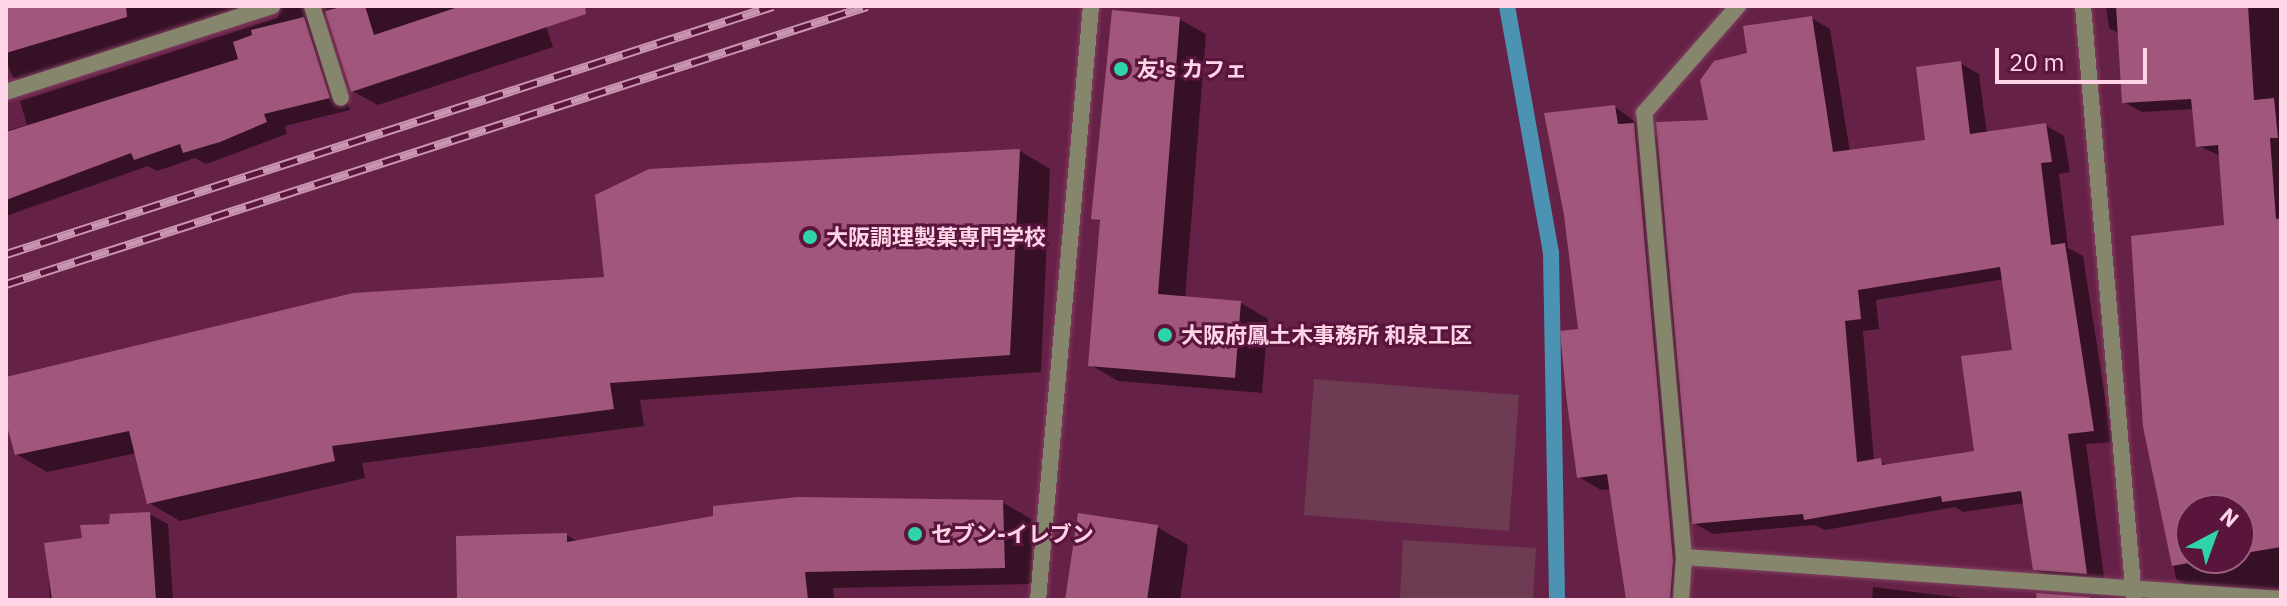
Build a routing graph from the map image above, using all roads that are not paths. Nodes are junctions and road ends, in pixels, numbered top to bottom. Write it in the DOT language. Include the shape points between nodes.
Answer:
graph roads {
  1 [pos="272,6"];
  2 [pos="312,6"];
  3 [pos="1091,6"];
  4 [pos="1738,6"];
  5 [pos="2083,6"];
  6 [pos="6,92"];
  7 [pos="341,98"];
  8 [pos="1684,557"];
  9 [pos="2134,594"];
  10 [pos="2281,599"];
  11 [pos="1038,600"];
  12 [pos="1681,600"];
  1 -- 6 [label="street"];
  2 -- 7 [label="street"];
  3 -- 11 [label="street"];
  4 -- 8 [label="street" via="1644,113"];
  5 -- 9 [label="street"];
  8 -- 9 [label="street"];
  8 -- 12 [label="street"];
  9 -- 10 [label="street"];
}
